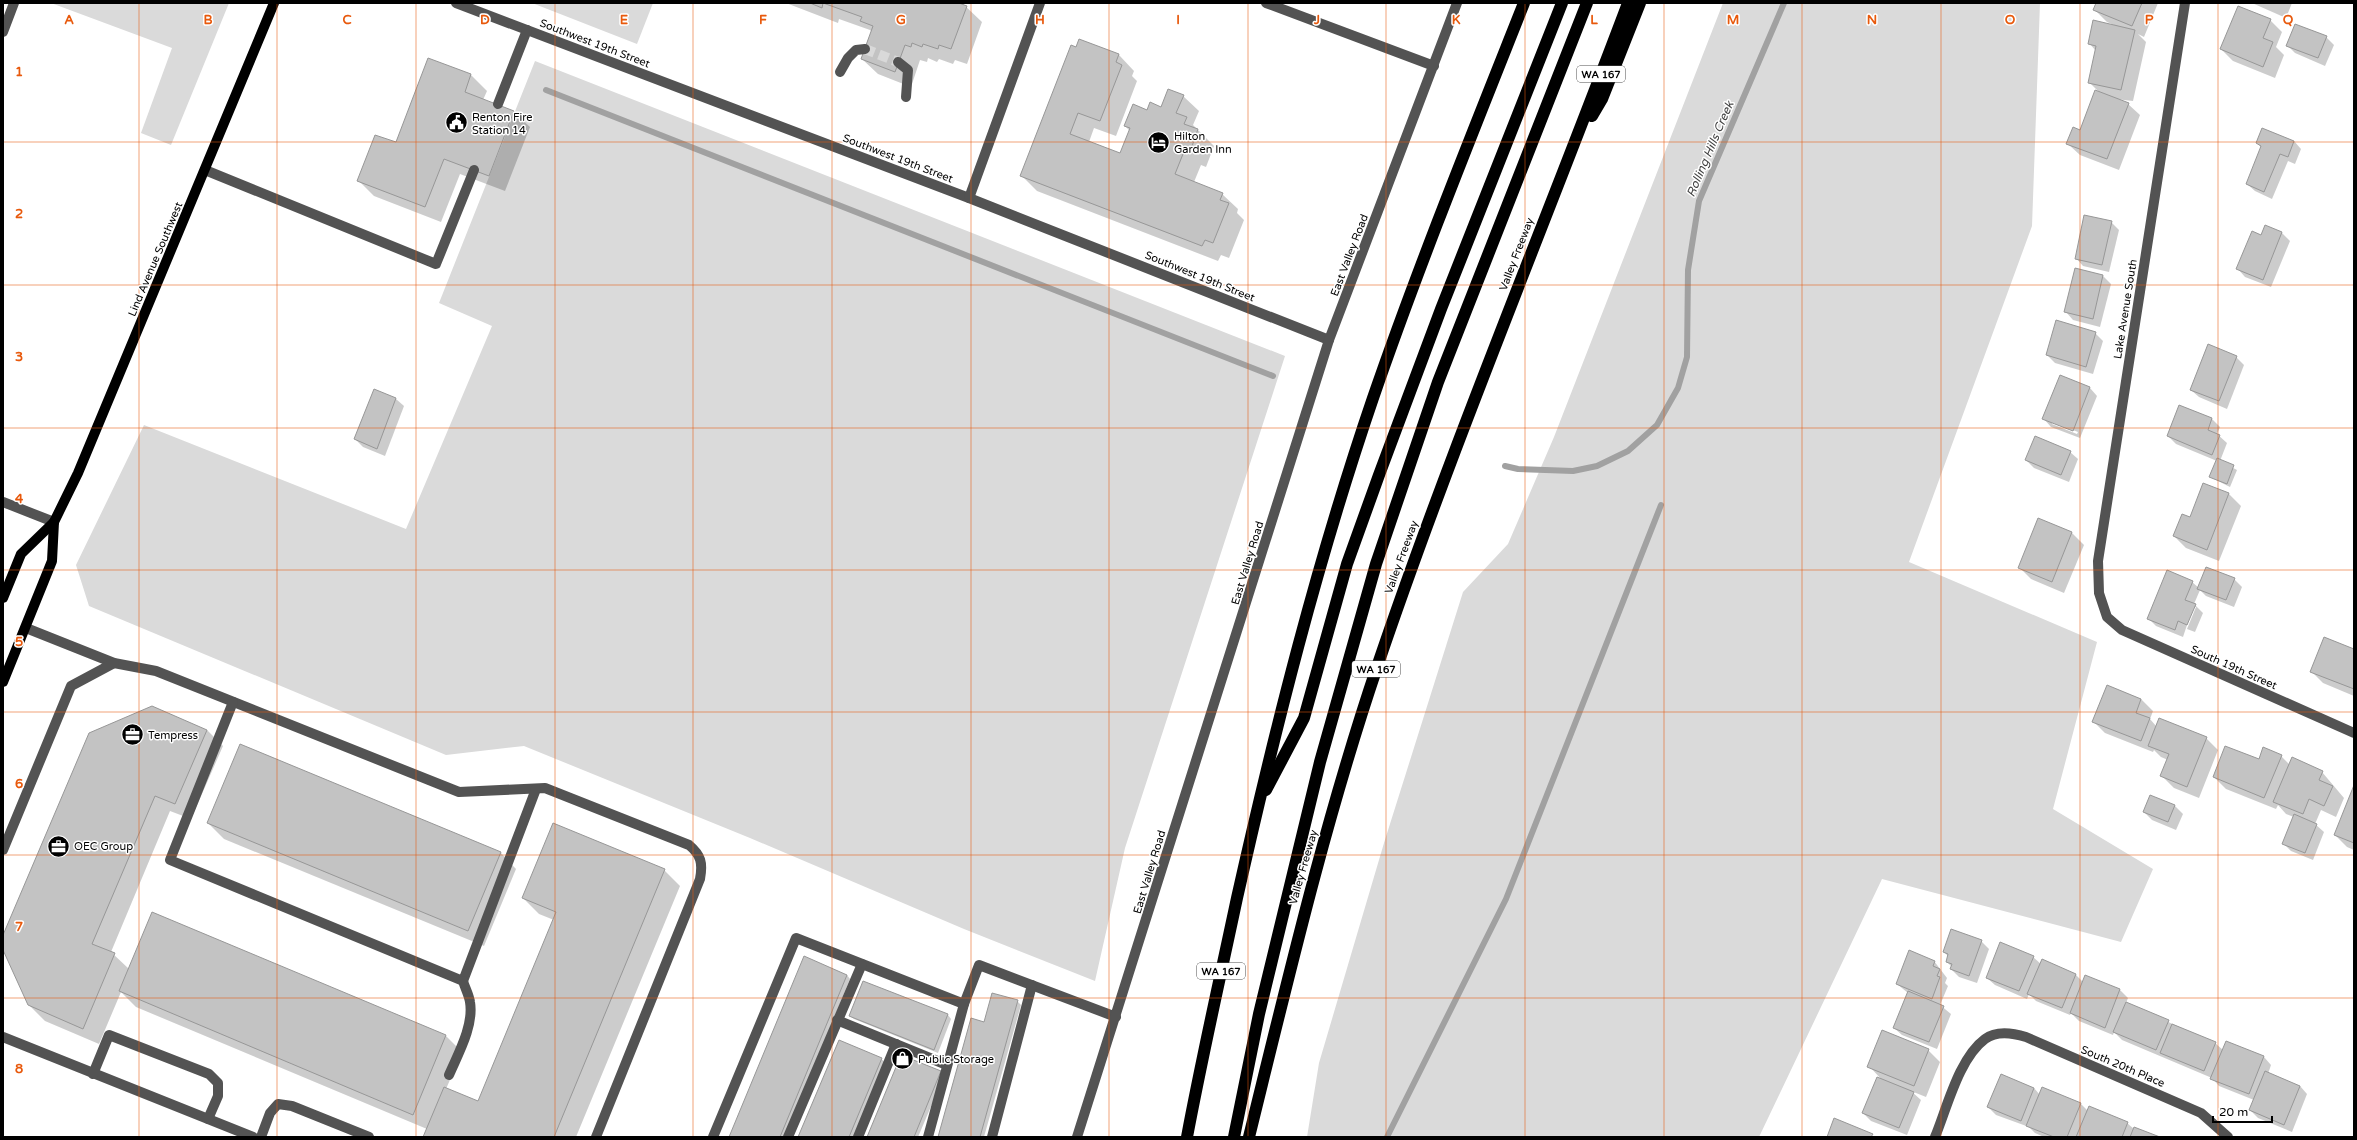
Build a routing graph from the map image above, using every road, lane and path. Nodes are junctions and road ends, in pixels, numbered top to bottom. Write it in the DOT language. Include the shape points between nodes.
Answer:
graph roads {
  1 [pos="14,3"];
  2 [pos="274,3"];
  3 [pos="456,3"];
  4 [pos="1040,3"];
  5 [pos="1266,3"];
  6 [pos="1457,3"];
  7 [pos="1524,3"];
  8 [pos="1562,3"];
  9 [pos="1587,3"];
  10 [pos="1628,3"];
  11 [pos="1640,3"];
  12 [pos="2185,3"];
  13 [pos="527,30"];
  14 [pos="3,32"];
  15 [pos="865,49"];
  16 [pos="898,62"];
  17 [pos="1434,66"];
  18 [pos="840,72"];
  19 [pos="906,98"];
  20 [pos="498,104"];
  21 [pos="1575,145"];
  22 [pos="205,170"];
  23 [pos="474,170"];
  24 [pos="968,198"];
  25 [pos="1329,340"];
  26 [pos="3,502"];
  27 [pos="54,522"];
  28 [pos="3,598"];
  29 [pos="2107,617"];
  30 [pos="26,628"];
  31 [pos="114,663"];
  32 [pos="3,682"];
  33 [pos="233,702"];
  34 [pos="2354,733"];
  35 [pos="536,788"];
  36 [pos="1258,805"];
  37 [pos="3,850"];
  38 [pos="862,964"];
  39 [pos="463,981"];
  40 [pos="1032,985"];
  41 [pos="964,1004"];
  42 [pos="1116,1017"];
  43 [pos="838,1020"];
  44 [pos="3,1037"];
  45 [pos="896,1044"];
  46 [pos="947,1065"];
  47 [pos="93,1074"];
  48 [pos="449,1075"];
  49 [pos="208,1119"];
  50 [pos="253,1137"];
  51 [pos="261,1137"];
  52 [pos="369,1137"];
  53 [pos="596,1137"];
  54 [pos="713,1137"];
  55 [pos="788,1137"];
  56 [pos="858,1137"];
  57 [pos="928,1137"];
  58 [pos="992,1137"];
  59 [pos="1077,1137"];
  60 [pos="1187,1137"];
  61 [pos="1234,1137"];
  62 [pos="1249,1137"];
  63 [pos="1935,1137"];
  64 [pos="2228,1137"];
  1 -- 14 [label="street"];
  2 -- 22 [label="main road, Lind Avenue Southwest"];
  3 -- 13 [label="street, Southwest 19th Street"];
  4 -- 24 [label="street"];
  5 -- 17 [label="street"];
  6 -- 17 [label="street, East Valley Road"];
  7 -- 36 [label="highway, WA 167" via="1409,295 1372,400 1296,649"];
  8 -- 36 [label="highway" via="1440,309 1379,475 1347,564 1304,718"];
  9 -- 61 [label="highway" via="1438,382 1376,564 1320,762 1259,1014"];
  10 -- 21 [label="highway, Valley Freeway / WA 167"];
  11 -- 21 [label="highway" via="1602,99"];
  12 -- 29 [label="street, Lake Avenue South" via="2098,561 2099,593"];
  13 -- 20 [label="street"];
  13 -- 24 [label="street, Southwest 19th Street"];
  15 -- 18 [label="street" via="856,50"];
  16 -- 19 [label="street" via="908,70"];
  17 -- 25 [label="street, East Valley Road"];
  21 -- 62 [label="highway, Valley Freeway / WA 167" via="1557,183 1416,552 1376,671 1306,903"];
  22 -- 23 [label="street" via="436,264"];
  22 -- 27 [label="main road, Lind Avenue Southwest" via="81,466"];
  24 -- 25 [label="street, Southwest 19th Street"];
  25 -- 42 [label="street, East Valley Road"];
  26 -- 27 [label="street"];
  27 -- 28 [label="main road, Lind Avenue Southwest" via="21,554"];
  27 -- 30 [label="main road, Lind Avenue Southwest" via="52,561"];
  29 -- 34 [label="street, South 19th Street" via="2122,630"];
  30 -- 31 [label="street"];
  30 -- 32 [label="main road, Lind Avenue Southwest"];
  31 -- 33 [label="street" via="156,671"];
  31 -- 37 [label="street" via="71,686"];
  33 -- 35 [label="street" via="459,792"];
  33 -- 39 [label="street" via="170,860"];
  35 -- 39 [label="street"];
  35 -- 53 [label="street" via="544,788 689,845 699,853 702,866 700,879"];
  36 -- 60 [label="highway, WA 167" via="1197,1080"];
  38 -- 41 [label="street"];
  38 -- 43 [label="street"];
  38 -- 54 [label="street" via="796,938"];
  39 -- 48 [label="street" via="470,1002 470,1014 466,1033"];
  40 -- 41 [label="street" via="979,965"];
  40 -- 42 [label="street"];
  40 -- 58 [label="street"];
  41 -- 46 [label="street"];
  42 -- 59 [label="street, East Valley Road"];
  43 -- 45 [label="street"];
  43 -- 55 [label="street"];
  44 -- 47 [label="street"];
  45 -- 46 [label="street"];
  45 -- 56 [label="street"];
  46 -- 57 [label="street"];
  47 -- 49 [label="street"];
  47 -- 49 [label="street" via="109,1035 208,1074 218,1083 218,1096"];
  49 -- 50 [label="street"];
  51 -- 52 [label="street" via="270,1113 278,1104 292,1106"];
  63 -- 64 [label="street, South 20th Place" via="1964,1063 1985,1039 2002,1033 2026,1037 2201,1113"];
}
